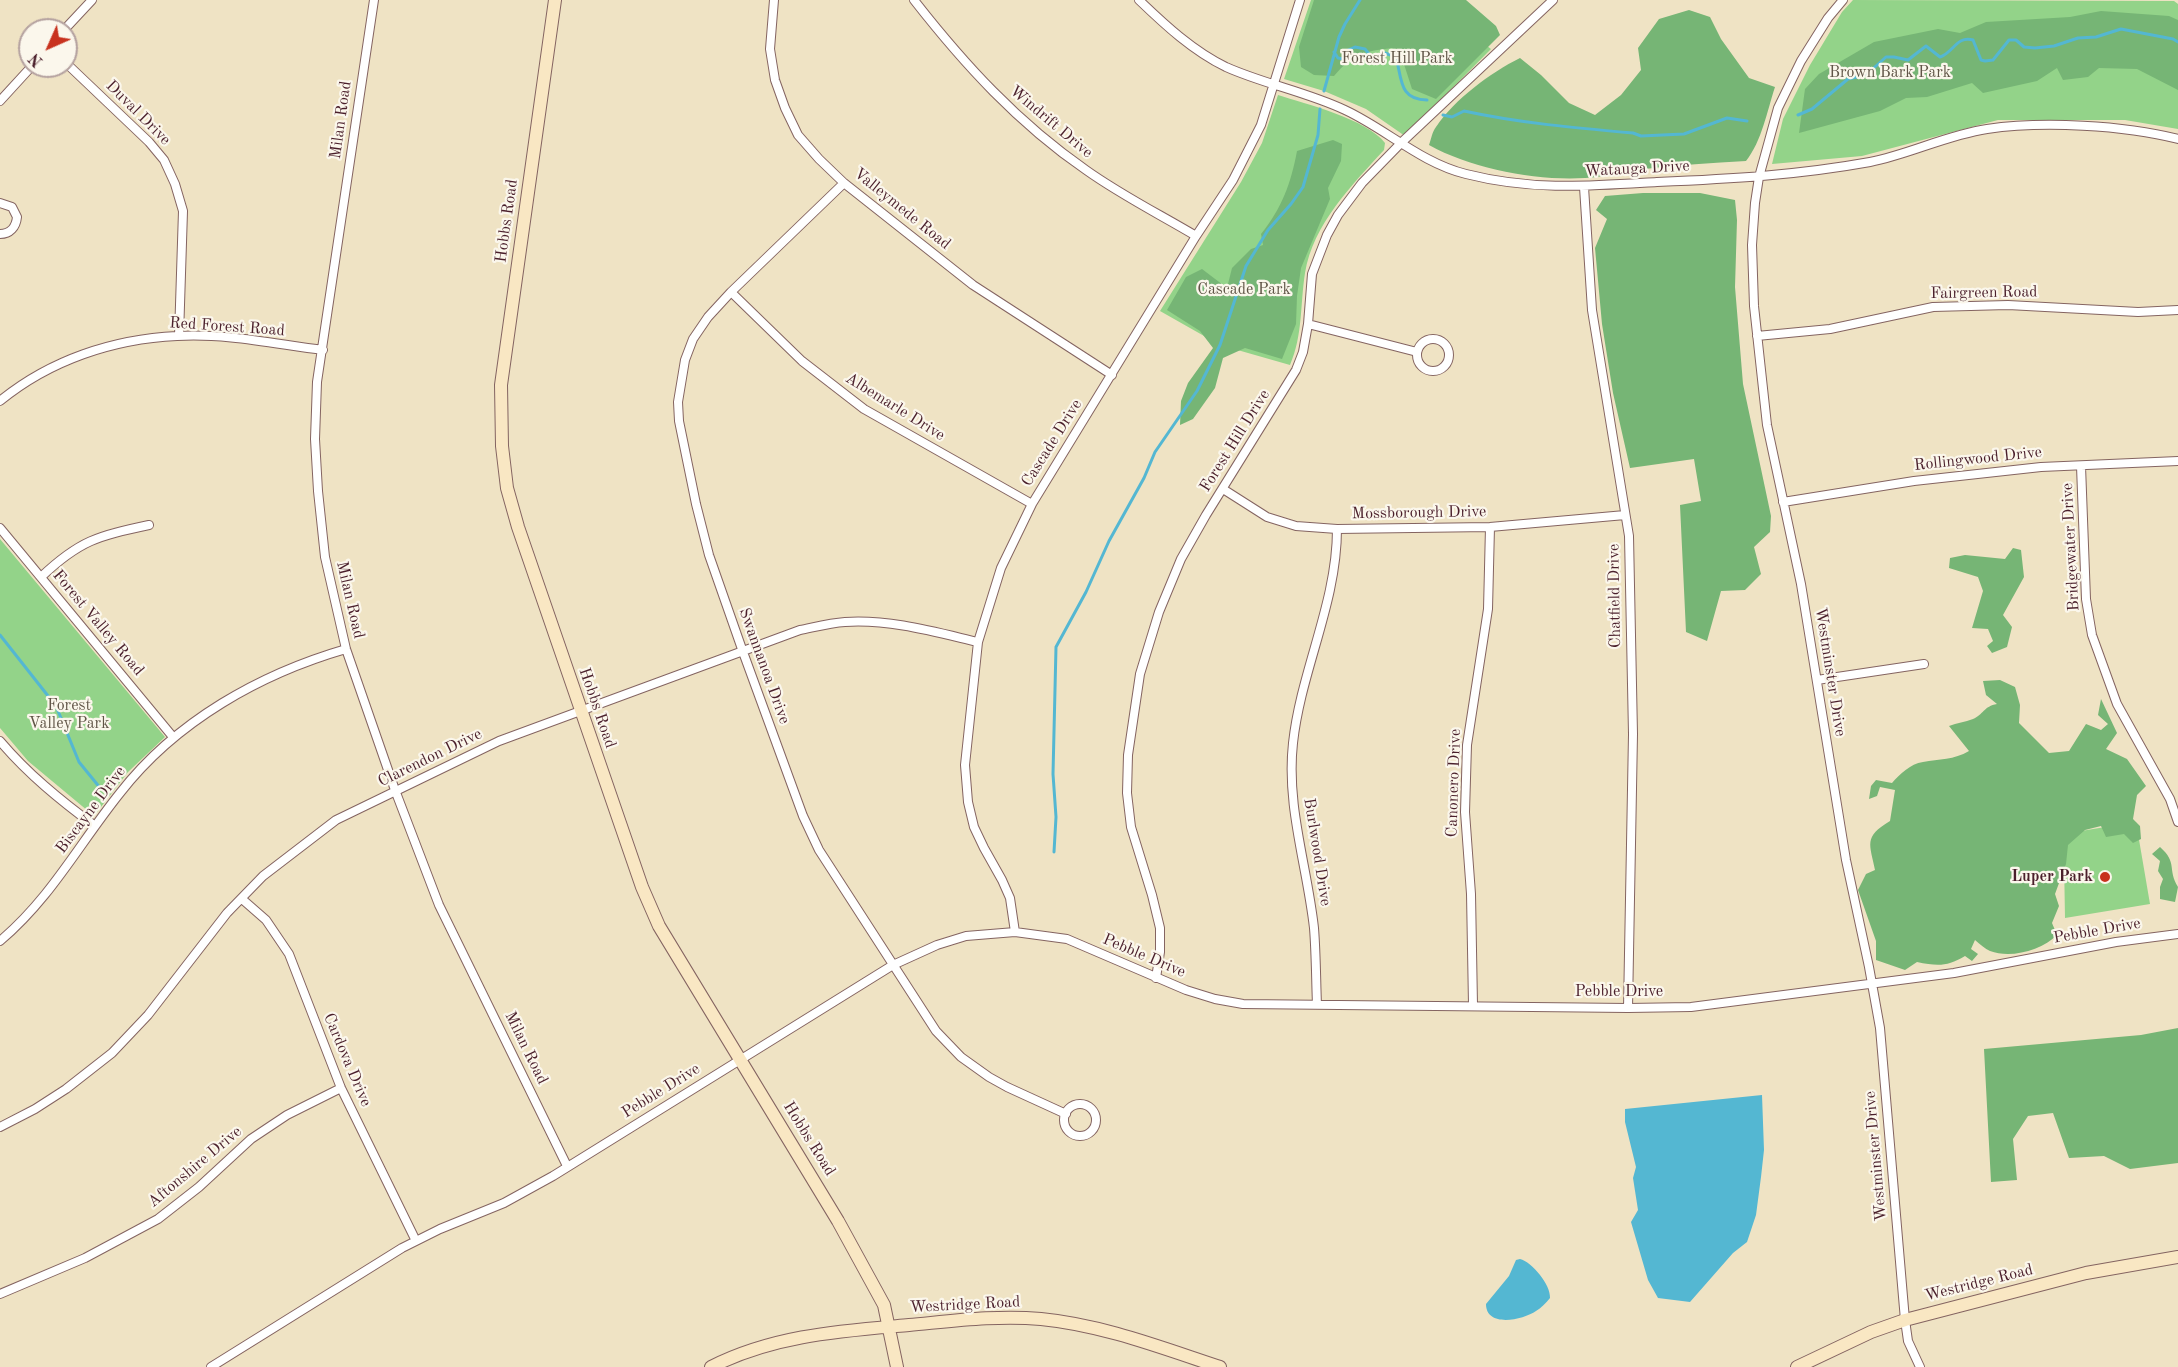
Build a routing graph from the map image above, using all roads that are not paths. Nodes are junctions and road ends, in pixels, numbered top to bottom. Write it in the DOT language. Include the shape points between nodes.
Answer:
graph roads {
  1 [pos="92,0"];
  2 [pos="374,0"];
  3 [pos="555,0"];
  4 [pos="774,0"];
  5 [pos="914,0"];
  6 [pos="1139,0"];
  7 [pos="1300,0"];
  8 [pos="1553,0"];
  9 [pos="1843,0"];
  10 [pos="75,18"];
  11 [pos="78,74"];
  12 [pos="21,78"];
  13 [pos="1274,85"];
  14 [pos="0,101"];
  15 [pos="2178,139"];
  16 [pos="1402,142"];
  17 [pos="1759,177"];
  18 [pos="844,183"];
  19 [pos="1584,187"];
  20 [pos="0,203"];
  21 [pos="0,234"];
  22 [pos="1196,236"];
  23 [pos="731,292"];
  24 [pos="2178,310"];
  25 [pos="1308,324"];
  26 [pos="179,336"];
  27 [pos="1757,336"];
  28 [pos="322,350"];
  29 [pos="1417,352"];
  30 [pos="1112,375"];
  31 [pos="0,401"];
  32 [pos="2178,461"];
  33 [pos="2081,466"];
  34 [pos="1223,489"];
  35 [pos="1784,501"];
  36 [pos="1032,504"];
  37 [pos="1624,515"];
  38 [pos="149,525"];
  39 [pos="1490,527"];
  40 [pos="0,528"];
  41 [pos="1336,529"];
  42 [pos="41,577"];
  43 [pos="978,642"];
  44 [pos="346,649"];
  45 [pos="743,652"];
  46 [pos="1924,664"];
  47 [pos="1817,680"];
  48 [pos="580,712"];
  49 [pos="173,737"];
  50 [pos="0,741"];
  51 [pos="395,790"];
  52 [pos="2178,822"];
  53 [pos="95,826"];
  54 [pos="242,899"];
  55 [pos="1015,932"];
  56 [pos="2178,934"];
  57 [pos="0,940"];
  58 [pos="893,965"];
  59 [pos="1156,978"];
  60 [pos="1872,983"];
  61 [pos="1317,1005"];
  62 [pos="1473,1005"];
  63 [pos="1628,1008"];
  64 [pos="740,1060"];
  65 [pos="341,1088"];
  66 [pos="1065,1114"];
  67 [pos="0,1127"];
  68 [pos="567,1166"];
  69 [pos="416,1241"];
  70 [pos="2178,1257"];
  71 [pos="0,1294"];
  72 [pos="1905,1320"];
  73 [pos="889,1327"];
  74 [pos="211,1367"];
  75 [pos="711,1367"];
  76 [pos="897,1367"];
  77 [pos="1220,1367"];
  78 [pos="1797,1367"];
  79 [pos="1920,1367"];
  1 -- 10 [label="street"];
  2 -- 28 [label="street, Milan Road"];
  3 -- 48 [label="street, Hobbs Road" via="501,385 502,446 507,488 518,527"];
  4 -- 18 [label="street, Valleymede Road" via="770,48 785,108 798,135"];
  5 -- 22 [label="street, Windrift Drive" via="981,80 1048,142 1115,189"];
  6 -- 13 [label="street, Watauga Drive" via="1193,47 1225,66"];
  7 -- 13 [label="street, Cascade Drive"];
  8 -- 16 [label="street, Forest Hill Drive"];
  9 -- 17 [label="street, Westminster Drive" via="1801,61 1778,108"];
  11 -- 26 [label="street, Duval Drive" via="149,142 164,160 175,184 183,211"];
  12 -- 14 [label="street"];
  13 -- 16 [label="street, Watauga Drive" via="1342,108"];
  13 -- 22 [label="street, Cascade Drive" via="1261,125 1233,180"];
  15 -- 17 [label="street, Watauga Drive" via="2137,129 1986,129 1875,161"];
  16 -- 19 [label="street, Watauga Drive" via="1428,160 1463,174 1517,185"];
  16 -- 25 [label="street, Forest Hill Drive" via="1362,183 1327,235 1312,274"];
  17 -- 19 [label="street, Watauga Drive"];
  17 -- 27 [label="street, Westminster Drive" via="1752,245"];
  18 -- 23 [label="street, Swannanoa Drive"];
  18 -- 30 [label="street, Valleymede Road" via="973,285"];
  19 -- 37 [label="street, Chatfield Drive" via="1592,310"];
  20 -- 21 [label="street" via="12,207 17,218 9,232"];
  22 -- 30 [label="street, Cascade Drive"];
  23 -- 36 [label="street, Albemarle Drive" via="802,361 864,409"];
  23 -- 45 [label="street, Swannanoa Drive" via="693,339 679,387 679,421 709,555"];
  24 -- 27 [label="street, Fairgreen Road" via="2138,312 2008,304 1933,307 1830,329"];
  25 -- 29 [label="street"];
  25 -- 34 [label="street, Forest Hill Drive" via="1296,370"];
  26 -- 28 [label="street, Red Forest Road"];
  26 -- 31 [label="street, Red Forest Road" via="142,339 75,356 46,369"];
  27 -- 35 [label="street, Westminster Drive" via="1767,425"];
  28 -- 44 [label="street, Milan Road" via="315,439 318,492 325,557"];
  30 -- 36 [label="street, Cascade Drive"];
  32 -- 33 [label="street, Rollingwood Drive"];
  33 -- 35 [label="street, Rollingwood Drive" via="1914,481"];
  33 -- 52 [label="street, Bridgewater Drive" via="2086,599 2092,635 2117,704 2170,799"];
  34 -- 41 [label="street, Mossborough Drive" via="1267,517 1296,526"];
  34 -- 59 [label="street, Forest Hill Drive" via="1181,560 1159,612 1140,674 1132,723 1127,793 1131,827 1160,928"];
  35 -- 47 [label="street, Westminster Drive"];
  36 -- 43 [label="street, Cascade Drive" via="1001,568"];
  37 -- 39 [label="street, Mossborough Drive"];
  37 -- 63 [label="street, Chatfield Drive" via="1629,536 1633,734"];
  38 -- 42 [label="street" via="100,536 78,546"];
  39 -- 41 [label="street, Mossborough Drive"];
  39 -- 62 [label="street, Canonero Drive" via="1488,609 1466,756 1464,812 1471,894"];
  40 -- 42 [label="street, Forest Valley Road"];
  41 -- 61 [label="street, Burlwood Drive" via="1331,586 1293,744 1293,809 1314,928"];
  42 -- 49 [label="street, Forest Valley Road"];
  43 -- 45 [label="street, Clarendon Drive" via="925,630 845,622 800,630"];
  43 -- 55 [label="street, Cascade Drive" via="965,765 968,802 974,827 1010,898"];
  44 -- 49 [label="street, Biscayne Drive" via="264,680"];
  44 -- 51 [label="street, Milan Road"];
  45 -- 48 [label="street, Clarendon Drive"];
  45 -- 58 [label="street, Swannanoa Drive" via="819,850"];
  46 -- 47 [label="street"];
  47 -- 60 [label="street, Westminster Drive" via="1846,860"];
  48 -- 51 [label="street, Clarendon Drive" via="499,741"];
  48 -- 64 [label="street, Hobbs Road" via="659,926"];
  49 -- 53 [label="street, Biscayne Drive" via="121,791"];
  50 -- 53 [label="street" via="45,788"];
  51 -- 54 [label="street, Clarendon Drive" via="336,820 263,876"];
  51 -- 68 [label="street, Milan Road" via="439,905"];
  53 -- 57 [label="street, Biscayne Drive" via="47,895"];
  54 -- 65 [label="street, Cardova Drive" via="266,920 288,954"];
  54 -- 67 [label="street, Clarendon Drive" via="112,1053 66,1089"];
  55 -- 58 [label="street, Pebble Drive" via="966,936"];
  55 -- 59 [label="street, Pebble Drive" via="1067,939"];
  56 -- 60 [label="street, Pebble Drive" via="1954,973"];
  58 -- 64 [label="street, Pebble Drive"];
  58 -- 66 [label="street, Swannanoa Drive" via="936,1031 961,1056 1007,1087"];
  59 -- 61 [label="street, Pebble Drive" via="1243,1004"];
  60 -- 63 [label="street, Pebble Drive" via="1691,1007"];
  60 -- 72 [label="street, Westminster Drive" via="1880,1028"];
  61 -- 62 [label="street, Pebble Drive"];
  62 -- 63 [label="street, Pebble Drive"];
  64 -- 68 [label="street, Pebble Drive"];
  64 -- 73 [label="street, Hobbs Road" via="833,1211 884,1305"];
  65 -- 69 [label="street, Cardova Drive"];
  65 -- 71 [label="street, Aftonshire Drive" via="260,1133 158,1218 85,1258"];
  68 -- 69 [label="street, Pebble Drive" via="504,1203"];
  69 -- 74 [label="street, Pebble Drive"];
  70 -- 72 [label="street, Westridge Road" via="2086,1273"];
  72 -- 78 [label="street, Westridge Road"];
  72 -- 79 [label="street, Westminster Drive" via="1908,1341"];
  73 -- 75 [label="street, Westridge Road" via="807,1335 766,1345"];
  73 -- 76 [label="street, Hobbs Road"];
  73 -- 77 [label="street, Westridge Road" via="987,1318 1041,1319 1123,1336"];
}
